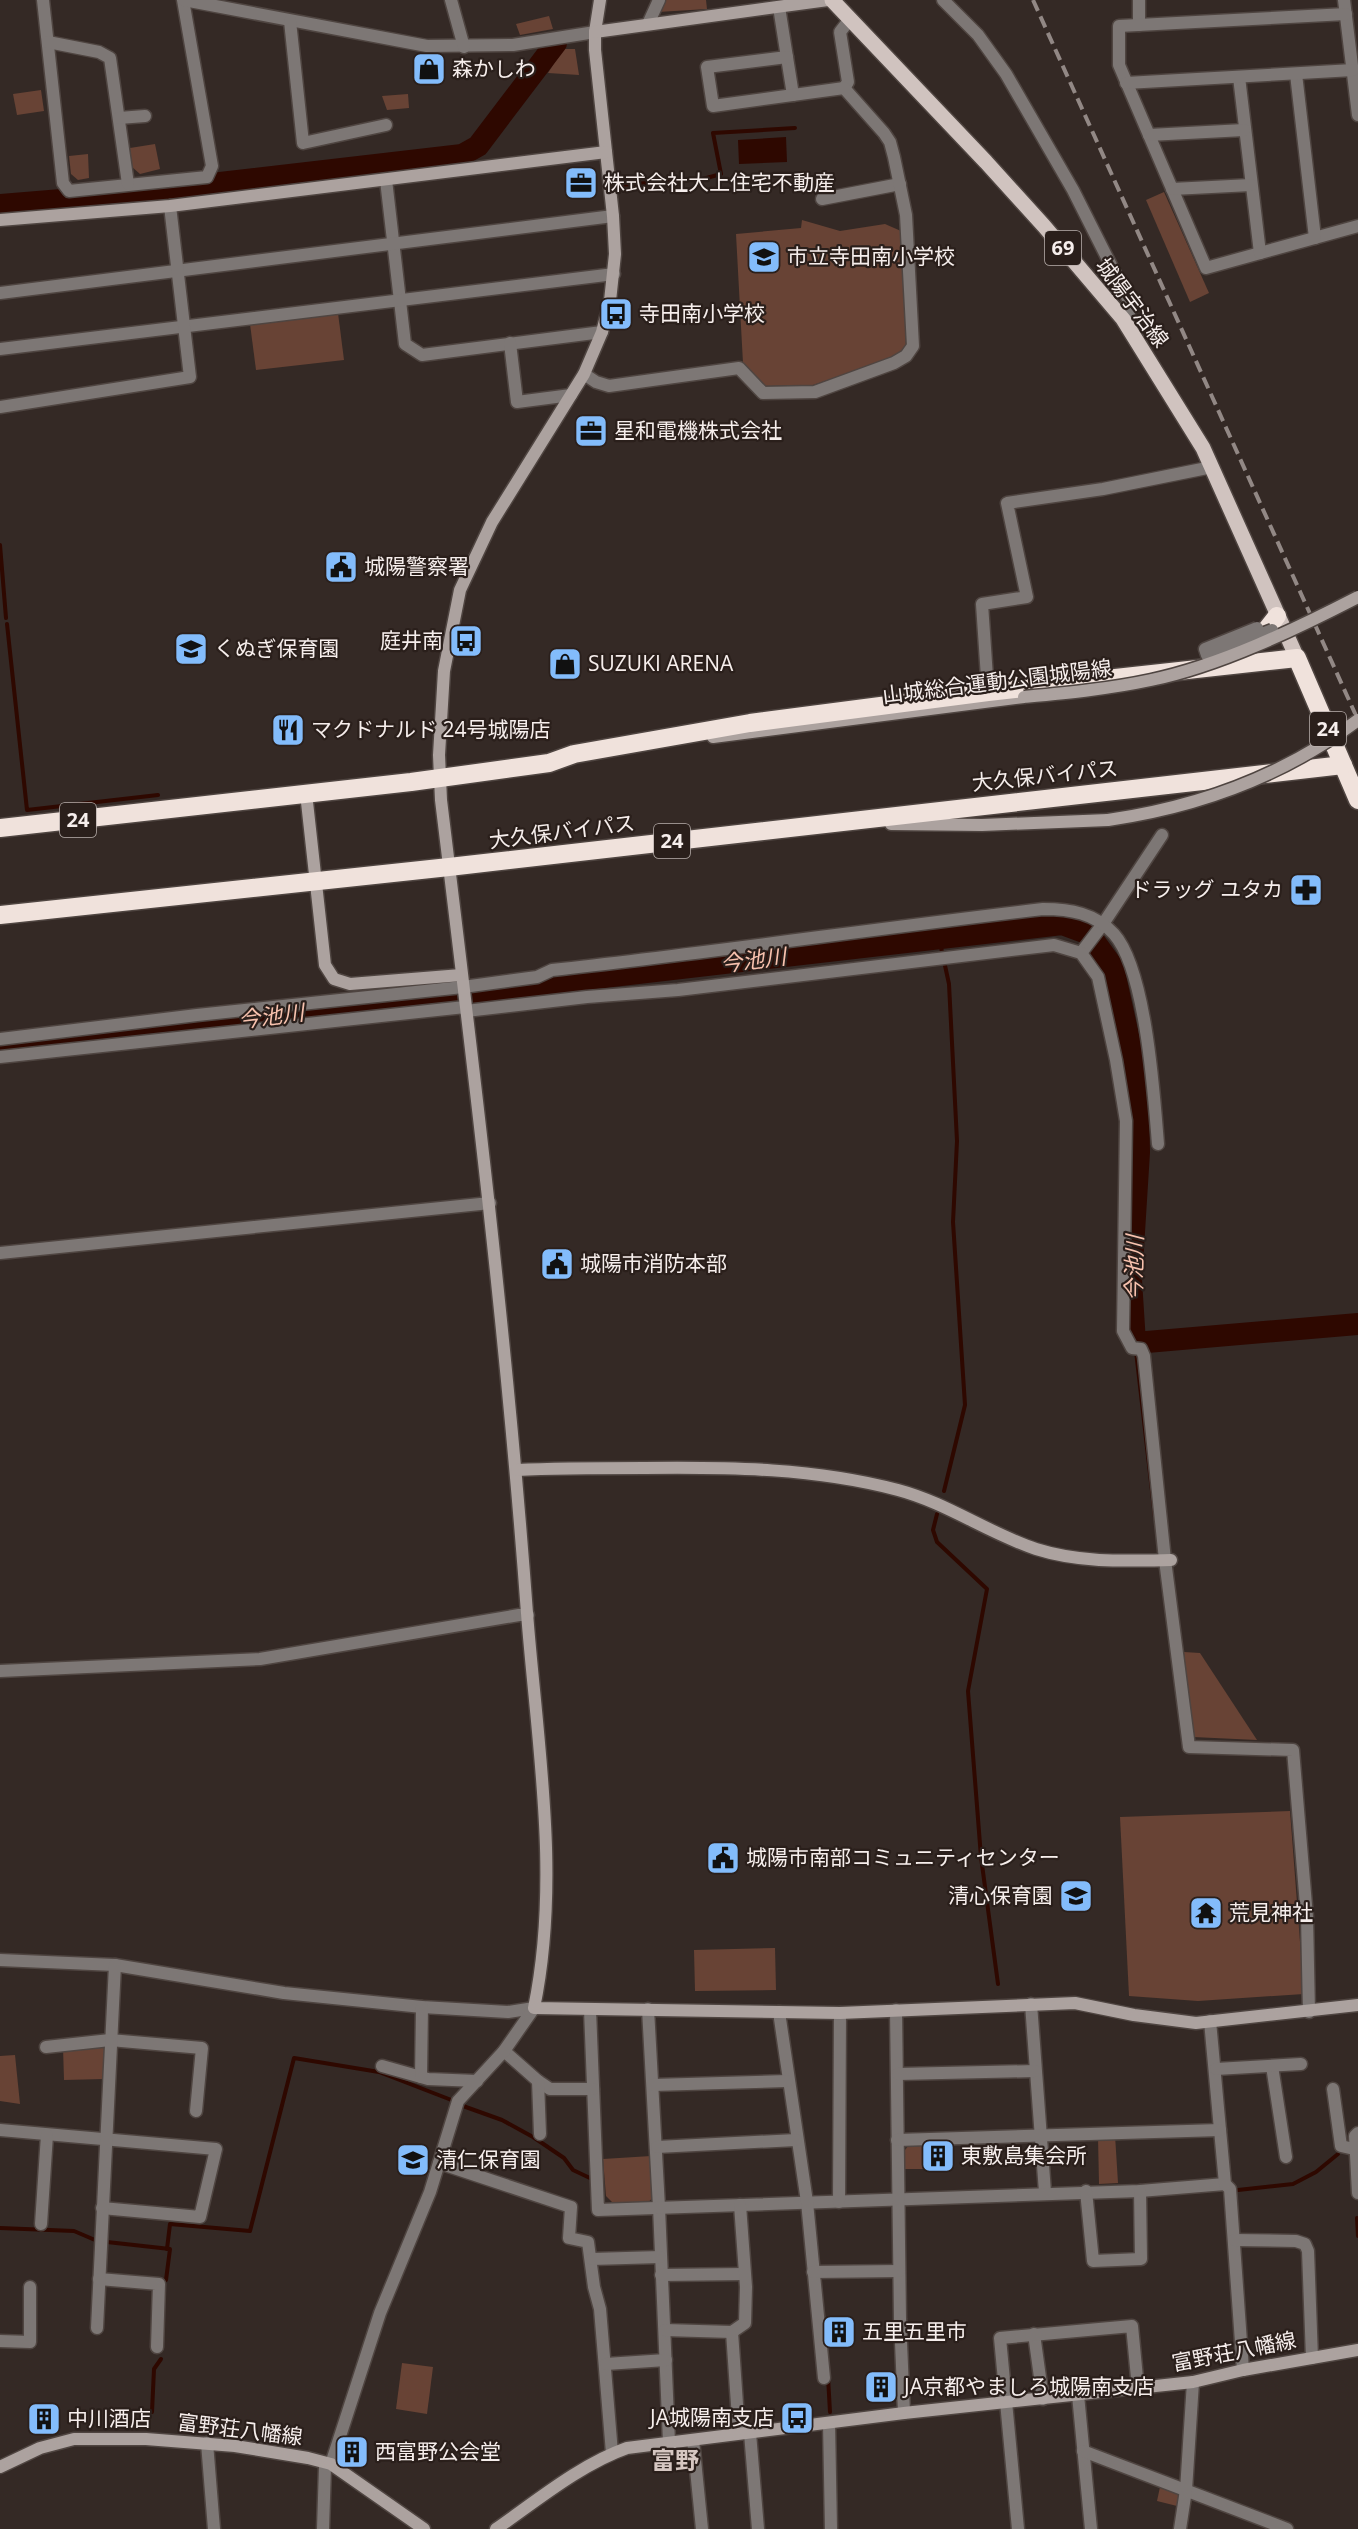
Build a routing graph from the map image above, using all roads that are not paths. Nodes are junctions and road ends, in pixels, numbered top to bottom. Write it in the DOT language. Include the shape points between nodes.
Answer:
graph roads {
  1 [pos="43,0"];
  2 [pos="183,0"];
  3 [pos="451,0"];
  4 [pos="600,0"];
  5 [pos="659,0"];
  6 [pos="830,0"];
  7 [pos="943,0"];
  8 [pos="1139,0"];
  9 [pos="1344,0"];
  10 [pos="779,7"];
  11 [pos="1346,14"];
  12 [pos="850,19"];
  13 [pos="290,21"];
  14 [pos="648,24"];
  15 [pos="1139,25"];
  16 [pos="595,32"];
  17 [pos="48,42"];
  18 [pos="464,47"];
  19 [pos="787,57"];
  20 [pos="1353,70"];
  21 [pos="1296,74"];
  22 [pos="1239,77"];
  23 [pos="1126,83"];
  24 [pos="844,88"];
  25 [pos="793,95"];
  26 [pos="1358,115"];
  27 [pos="145,116"];
  28 [pos="119,118"];
  29 [pos="386,125"];
  30 [pos="1244,130"];
  31 [pos="1149,135"];
  32 [pos="606,152"];
  33 [pos="386,180"];
  34 [pos="128,184"];
  35 [pos="900,184"];
  36 [pos="1251,185"];
  37 [pos="1172,189"];
  38 [pos="822,200"];
  39 [pos="170,206"];
  40 [pos="613,216"];
  41 [pos="0,220"];
  42 [pos="1358,226"];
  43 [pos="1315,238"];
  44 [pos="393,243"];
  45 [pos="1260,253"];
  46 [pos="178,270"];
  47 [pos="614,274"];
  48 [pos="0,292"];
  49 [pos="399,300"];
  50 [pos="1123,319"];
  51 [pos="184,326"];
  52 [pos="602,332"];
  53 [pos="510,343"];
  54 [pos="0,349"];
  55 [pos="585,374"];
  56 [pos="571,395"];
  57 [pos="0,407"];
  58 [pos="1212,467"];
  59 [pos="1358,597"];
  60 [pos="1275,623"];
  61 [pos="1257,628"];
  62 [pos="1297,658"];
  63 [pos="1153,674"];
  64 [pos="988,692"];
  65 [pos="1358,720"];
  66 [pos="626,747"];
  67 [pos="1343,765"];
  68 [pos="439,778"];
  69 [pos="306,794"];
  70 [pos="1358,800"];
  71 [pos="831,823"];
  72 [pos="0,828"];
  73 [pos="1162,835"];
  74 [pos="449,867"];
  75 [pos="316,882"];
  76 [pos="0,915"];
  77 [pos="1100,924"];
  78 [pos="1081,953"];
  79 [pos="462,981"];
  80 [pos="465,1008"];
  81 [pos="0,1039"];
  82 [pos="0,1057"];
  83 [pos="1158,1144"];
  84 [pos="490,1203"];
  85 [pos="0,1253"];
  86 [pos="517,1470"];
  87 [pos="1168,1560"];
  88 [pos="528,1615"];
  89 [pos="0,1671"];
  90 [pos="0,1960"];
  91 [pos="115,1965"];
  92 [pos="1030,2004"];
  93 [pos="1358,2005"];
  94 [pos="422,2007"];
  95 [pos="534,2008"];
  96 [pos="648,2009"];
  97 [pos="590,2010"];
  98 [pos="896,2010"];
  99 [pos="779,2012"];
  100 [pos="1309,2012"];
  101 [pos="840,2013"];
  102 [pos="1210,2021"];
  103 [pos="110,2040"];
  104 [pos="46,2047"];
  105 [pos="504,2051"];
  106 [pos="1301,2064"];
  107 [pos="382,2066"];
  108 [pos="1272,2066"];
  109 [pos="1216,2069"];
  110 [pos="1035,2071"];
  111 [pos="898,2074"];
  112 [pos="421,2076"];
  113 [pos="477,2081"];
  114 [pos="538,2081"];
  115 [pos="787,2081"];
  116 [pos="653,2085"];
  117 [pos="593,2089"];
  118 [pos="1333,2090"];
  119 [pos="196,2111"];
  120 [pos="0,2130"];
  121 [pos="1220,2130"];
  122 [pos="1358,2133"];
  123 [pos="47,2134"];
  124 [pos="540,2134"];
  125 [pos="1039,2134"];
  126 [pos="105,2139"];
  127 [pos="796,2140"];
  128 [pos="897,2140"];
  129 [pos="657,2147"];
  130 [pos="1354,2149"];
  131 [pos="1286,2157"];
  132 [pos="439,2163"];
  133 [pos="1225,2184"];
  134 [pos="1086,2191"];
  135 [pos="1140,2191"];
  136 [pos="1045,2192"];
  137 [pos="1358,2193"];
  138 [pos="898,2200"];
  139 [pos="807,2202"];
  140 [pos="839,2202"];
  141 [pos="740,2205"];
  142 [pos="660,2207"];
  143 [pos="102,2208"];
  144 [pos="41,2224"];
  145 [pos="1234,2240"];
  146 [pos="660,2257"];
  147 [pos="592,2259"];
  148 [pos="899,2271"];
  149 [pos="813,2272"];
  150 [pos="744,2274"];
  151 [pos="661,2275"];
  152 [pos="99,2279"];
  153 [pos="30,2287"];
  154 [pos="97,2328"];
  155 [pos="665,2330"];
  156 [pos="732,2332"];
  157 [pos="1034,2334"];
  158 [pos="0,2341"];
  159 [pos="157,2346"];
  160 [pos="1358,2350"];
  161 [pos="1312,2358"];
  162 [pos="666,2360"];
  163 [pos="606,2364"];
  164 [pos="1243,2370"];
  165 [pos="824,2378"];
  166 [pos="1193,2382"];
  167 [pos="1138,2388"];
  168 [pos="1078,2395"];
  169 [pos="1043,2398"];
  170 [pos="1005,2404"];
  171 [pos="904,2413"];
  172 [pos="829,2423"];
  173 [pos="745,2433"];
  174 [pos="693,2440"];
  175 [pos="669,2442"];
  176 [pos="207,2443"];
  177 [pos="1083,2451"];
  178 [pos="612,2453"];
  179 [pos="328,2466"];
  180 [pos="0,2467"];
  181 [pos="1186,2490"];
  182 [pos="214,2529"];
  183 [pos="323,2529"];
  184 [pos="424,2529"];
  185 [pos="496,2529"];
  186 [pos="702,2529"];
  187 [pos="758,2529"];
  188 [pos="831,2529"];
  189 [pos="1018,2529"];
  190 [pos="1090,2529"];
  191 [pos="1180,2529"];
  192 [pos="1287,2529"];
  1 -- 17 [label="street"];
  2 -- 13 [label="street"];
  2 -- 34 [label="street" via="212,166 207,177"];
  3 -- 18 [label="street"];
  4 -- 16 [label="street"];
  5 -- 14 [label="street"];
  6 -- 10 [label="street"];
  6 -- 12 [label="main road, 城陽宇治線 / 69"];
  7 -- 50 [label="street" via="996,57 1072,190 1130,303 1129,313"];
  8 -- 15 [label="street"];
  9 -- 11 [label="street"];
  10 -- 14 [label="street"];
  10 -- 19 [label="street"];
  11 -- 15 [label="street"];
  11 -- 20 [label="street"];
  12 -- 24 [label="street" via="840,32 848,82"];
  12 -- 50 [label="main road, 城陽宇治線 / 69" via="1000,178"];
  13 -- 18 [label="street" via="427,46"];
  13 -- 29 [label="street" via="303,143"];
  14 -- 16 [label="street"];
  15 -- 23 [label="street" via="1119,26 1119,65"];
  16 -- 18 [label="street" via="513,45"];
  16 -- 32 [label="street"];
  17 -- 28 [label="street" via="99,52 110,58"];
  17 -- 34 [label="street" via="63,183 69,191"];
  19 -- 25 [label="street"];
  19 -- 25 [label="street" via="707,67 713,106"];
  20 -- 21 [label="street"];
  20 -- 26 [label="street"];
  21 -- 22 [label="street"];
  21 -- 43 [label="street"];
  22 -- 23 [label="street"];
  22 -- 30 [label="street"];
  23 -- 31 [label="street"];
  24 -- 25 [label="street"];
  24 -- 35 [label="street" via="890,142"];
  27 -- 28 [label="street"];
  28 -- 34 [label="street"];
  30 -- 31 [label="street"];
  30 -- 36 [label="street"];
  31 -- 37 [label="street"];
  32 -- 33 [label="street"];
  32 -- 40 [label="street"];
  33 -- 39 [label="street"];
  33 -- 44 [label="street"];
  35 -- 38 [label="street"];
  35 -- 55 [label="street" via="908,229 913,346 906,356 814,392 763,393 739,368 609,386"];
  36 -- 37 [label="street"];
  36 -- 45 [label="street"];
  37 -- 45 [label="street" via="1206,268"];
  39 -- 41 [label="street"];
  39 -- 46 [label="street"];
  40 -- 44 [label="street"];
  40 -- 47 [label="street"];
  42 -- 43 [label="street"];
  43 -- 45 [label="street"];
  44 -- 46 [label="street"];
  44 -- 49 [label="street"];
  46 -- 48 [label="street"];
  46 -- 51 [label="street"];
  47 -- 49 [label="street"];
  47 -- 52 [label="street"];
  49 -- 51 [label="street"];
  49 -- 53 [label="street" via="405,344 422,355"];
  50 -- 58 [label="main road, 城陽宇治線 / 69"];
  51 -- 54 [label="street"];
  51 -- 57 [label="street" via="190,377"];
  52 -- 53 [label="street"];
  52 -- 55 [label="street"];
  53 -- 56 [label="street" via="517,402"];
  55 -- 56 [label="street"];
  56 -- 68 [label="street" via="492,522 460,590 444,671"];
  58 -- 60 [label="main road, 城陽宇治線 / 69"];
  58 -- 64 [label="street" via="1007,503 1027,597 982,604"];
  59 -- 66 [label="street, 山城総合運動公園城陽線, bridge" via="1306,624 1199,667 1152,680"];
  60 -- 61 [label="street, bridge" via="1207,655 1205,650"];
  60 -- 62 [label="main road, 城陽宇治線 / 69"];
  60 -- 63 [label="highway" via="1246,643"];
  62 -- 63 [label="highway, 24"];
  62 -- 67 [label="highway, 24"];
  63 -- 64 [label="highway, 24"];
  64 -- 66 [label="highway, 24" via="750,723"];
  65 -- 71 [label="street, bridge" via="1304,755 1250,782 1155,813 1108,820 982,825"];
  66 -- 68 [label="highway, 24" via="574,754 549,763"];
  67 -- 70 [label="highway, 24"];
  67 -- 71 [label="highway, 大久保バイパス / 24"];
  68 -- 69 [label="highway, 24"];
  68 -- 74 [label="street"];
  69 -- 72 [label="highway, 24"];
  69 -- 75 [label="street"];
  71 -- 74 [label="highway, 大久保バイパス / 24"];
  73 -- 77 [label="street"];
  74 -- 75 [label="highway, 大久保バイパス / 24"];
  74 -- 79 [label="street"];
  75 -- 76 [label="highway, 大久保バイパス / 24"];
  75 -- 79 [label="street" via="325,965 334,979 350,984"];
  77 -- 78 [label="street"];
  77 -- 79 [label="street" via="1067,909 1043,909 552,970 537,977"];
  77 -- 83 [label="street" via="1122,945 1134,974"];
  78 -- 80 [label="street" via="1054,945 678,990"];
  78 -- 87 [label="street" via="1098,976 1126,1121 1123,1332 1144,1356"];
  79 -- 80 [label="street"];
  79 -- 81 [label="street"];
  80 -- 82 [label="street"];
  80 -- 84 [label="street"];
  84 -- 85 [label="street"];
  84 -- 86 [label="street"];
  86 -- 87 [label="street" via="722,1467 797,1471 898,1490 1056,1554 1090,1560"];
  86 -- 88 [label="street"];
  87 -- 100 [label="street" via="1189,1747 1293,1750 1307,1917"];
  88 -- 89 [label="street" via="260,1659"];
  88 -- 95 [label="street" via="545,1862 545,1910"];
  90 -- 91 [label="street"];
  91 -- 94 [label="street" via="284,1993"];
  91 -- 103 [label="street"];
  92 -- 98 [label="street"];
  92 -- 102 [label="street" via="1075,2003 1134,2015 1196,2023"];
  92 -- 110 [label="street"];
  93 -- 100 [label="street"];
  94 -- 95 [label="street" via="508,2012"];
  94 -- 112 [label="street"];
  95 -- 97 [label="street"];
  95 -- 105 [label="street"];
  96 -- 97 [label="street"];
  96 -- 99 [label="street"];
  96 -- 116 [label="street"];
  97 -- 117 [label="street"];
  98 -- 101 [label="street"];
  98 -- 111 [label="street"];
  99 -- 101 [label="street"];
  99 -- 115 [label="street"];
  100 -- 102 [label="street"];
  101 -- 140 [label="street"];
  102 -- 109 [label="street"];
  103 -- 104 [label="street"];
  103 -- 119 [label="street" via="202,2048"];
  103 -- 126 [label="street"];
  105 -- 113 [label="street"];
  105 -- 114 [label="street"];
  106 -- 108 [label="street"];
  107 -- 112 [label="street"];
  108 -- 109 [label="street"];
  108 -- 131 [label="street"];
  109 -- 121 [label="street"];
  110 -- 111 [label="street"];
  110 -- 125 [label="street"];
  111 -- 128 [label="street"];
  112 -- 113 [label="street"];
  113 -- 132 [label="street" via="458,2101"];
  114 -- 117 [label="street" via="550,2089"];
  114 -- 124 [label="street"];
  115 -- 116 [label="street"];
  115 -- 127 [label="street"];
  116 -- 129 [label="street"];
  117 -- 142 [label="street" via="598,2210"];
  118 -- 130 [label="street" via="1341,2146"];
  120 -- 123 [label="street"];
  121 -- 125 [label="street"];
  121 -- 133 [label="street"];
  122 -- 130 [label="street"];
  123 -- 126 [label="street"];
  123 -- 144 [label="street"];
  125 -- 128 [label="street"];
  125 -- 136 [label="street"];
  126 -- 143 [label="street"];
  126 -- 143 [label="street" via="216,2149 200,2217"];
  127 -- 129 [label="street"];
  127 -- 139 [label="street"];
  128 -- 138 [label="street"];
  129 -- 142 [label="street"];
  130 -- 137 [label="street"];
  132 -- 147 [label="street" via="571,2207 569,2238 588,2242"];
  132 -- 179 [label="street" via="380,2313"];
  133 -- 135 [label="street"];
  133 -- 145 [label="street" via="1230,2189"];
  134 -- 135 [label="street"];
  134 -- 135 [label="street" via="1093,2261 1141,2259"];
  134 -- 136 [label="street"];
  136 -- 138 [label="street"];
  138 -- 140 [label="street"];
  138 -- 148 [label="street"];
  139 -- 140 [label="street"];
  139 -- 141 [label="street"];
  139 -- 149 [label="street"];
  141 -- 142 [label="street"];
  141 -- 150 [label="street"];
  142 -- 146 [label="street"];
  143 -- 152 [label="street"];
  145 -- 161 [label="street" via="1305,2244"];
  145 -- 164 [label="street"];
  146 -- 147 [label="street"];
  146 -- 151 [label="street"];
  147 -- 163 [label="street"];
  148 -- 149 [label="street"];
  148 -- 171 [label="street"];
  149 -- 165 [label="street"];
  150 -- 151 [label="street"];
  150 -- 156 [label="street" via="745,2323"];
  151 -- 155 [label="street"];
  152 -- 154 [label="street"];
  152 -- 159 [label="street" via="159,2284"];
  153 -- 158 [label="street" via="30,2342"];
  155 -- 156 [label="street"];
  155 -- 162 [label="street"];
  156 -- 173 [label="street"];
  157 -- 167 [label="street" via="1132,2326"];
  157 -- 169 [label="street"];
  157 -- 170 [label="street" via="1000,2338"];
  160 -- 161 [label="street, 富野荘八幡線"];
  161 -- 164 [label="street, 富野荘八幡線"];
  162 -- 163 [label="street"];
  162 -- 175 [label="street"];
  163 -- 178 [label="street"];
  164 -- 166 [label="street, 富野荘八幡線"];
  166 -- 167 [label="street, 富野荘八幡線"];
  166 -- 181 [label="street"];
  167 -- 168 [label="street, 富野荘八幡線"];
  168 -- 169 [label="street, 富野荘八幡線"];
  168 -- 177 [label="street"];
  169 -- 170 [label="street, 富野荘八幡線"];
  170 -- 171 [label="street, 富野荘八幡線"];
  170 -- 189 [label="street"];
  171 -- 172 [label="street, 富野荘八幡線"];
  172 -- 173 [label="street, 富野荘八幡線"];
  172 -- 188 [label="street"];
  173 -- 174 [label="street, 富野荘八幡線"];
  173 -- 187 [label="street"];
  174 -- 175 [label="street, 富野荘八幡線"];
  174 -- 186 [label="street"];
  175 -- 178 [label="street, 富野荘八幡線"];
  176 -- 179 [label="street, 富野荘八幡線" via="308,2458"];
  176 -- 180 [label="street, 富野荘八幡線" via="74,2439 40,2448"];
  176 -- 182 [label="street"];
  177 -- 181 [label="street"];
  177 -- 190 [label="street"];
  178 -- 185 [label="street, 富野荘八幡線"];
  179 -- 183 [label="street"];
  179 -- 184 [label="street, 富野荘八幡線"];
  181 -- 191 [label="street"];
  181 -- 192 [label="street"];
}
